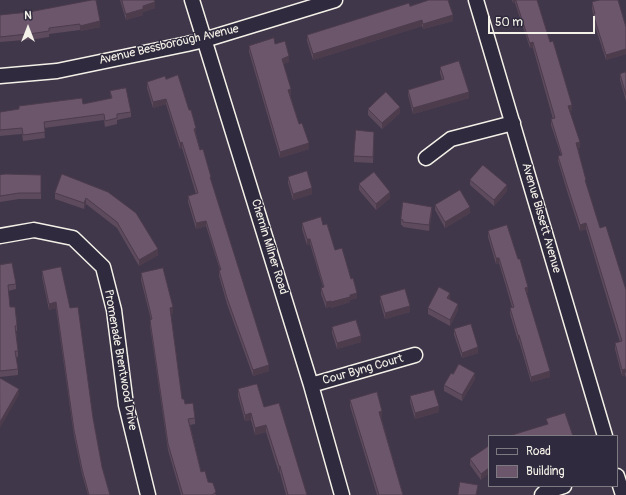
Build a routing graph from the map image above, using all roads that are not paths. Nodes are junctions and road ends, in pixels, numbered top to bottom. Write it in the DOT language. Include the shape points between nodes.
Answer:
graph roads {
  1 [pos="192,0"];
  2 [pos="336,0"];
  3 [pos="476,0"];
  4 [pos="204,40"];
  5 [pos="0,76"];
  6 [pos="513,123"];
  7 [pos="426,158"];
  8 [pos="0,236"];
  9 [pos="415,355"];
  10 [pos="311,384"];
  11 [pos="605,435"];
  12 [pos="618,479"];
  13 [pos="561,487"];
  14 [pos="148,495"];
  15 [pos="342,495"];
  16 [pos="542,495"];
  17 [pos="623,495"];
  1 -- 4 [label="street, Chemin Milner Road"];
  2 -- 4 [label="street, Avenue Bessborough Avenue"];
  3 -- 6 [label="street, Avenue Bissett Avenue"];
  4 -- 5 [label="street, Avenue Bessborough Avenue" via="57,71"];
  4 -- 10 [label="street, Chemin Milner Road"];
  6 -- 7 [label="street" via="451,139"];
  6 -- 11 [label="street, Avenue Bissett Avenue"];
  8 -- 14 [label="street, Promenade Brentwood Drive" via="34,230 72,238 103,267 114,310 126,405"];
  9 -- 10 [label="street, Cour Byng Court"];
  10 -- 15 [label="street, Chemin Milner Road"];
  12 -- 17 [label="street"];
  13 -- 16 [label="street"];
}
